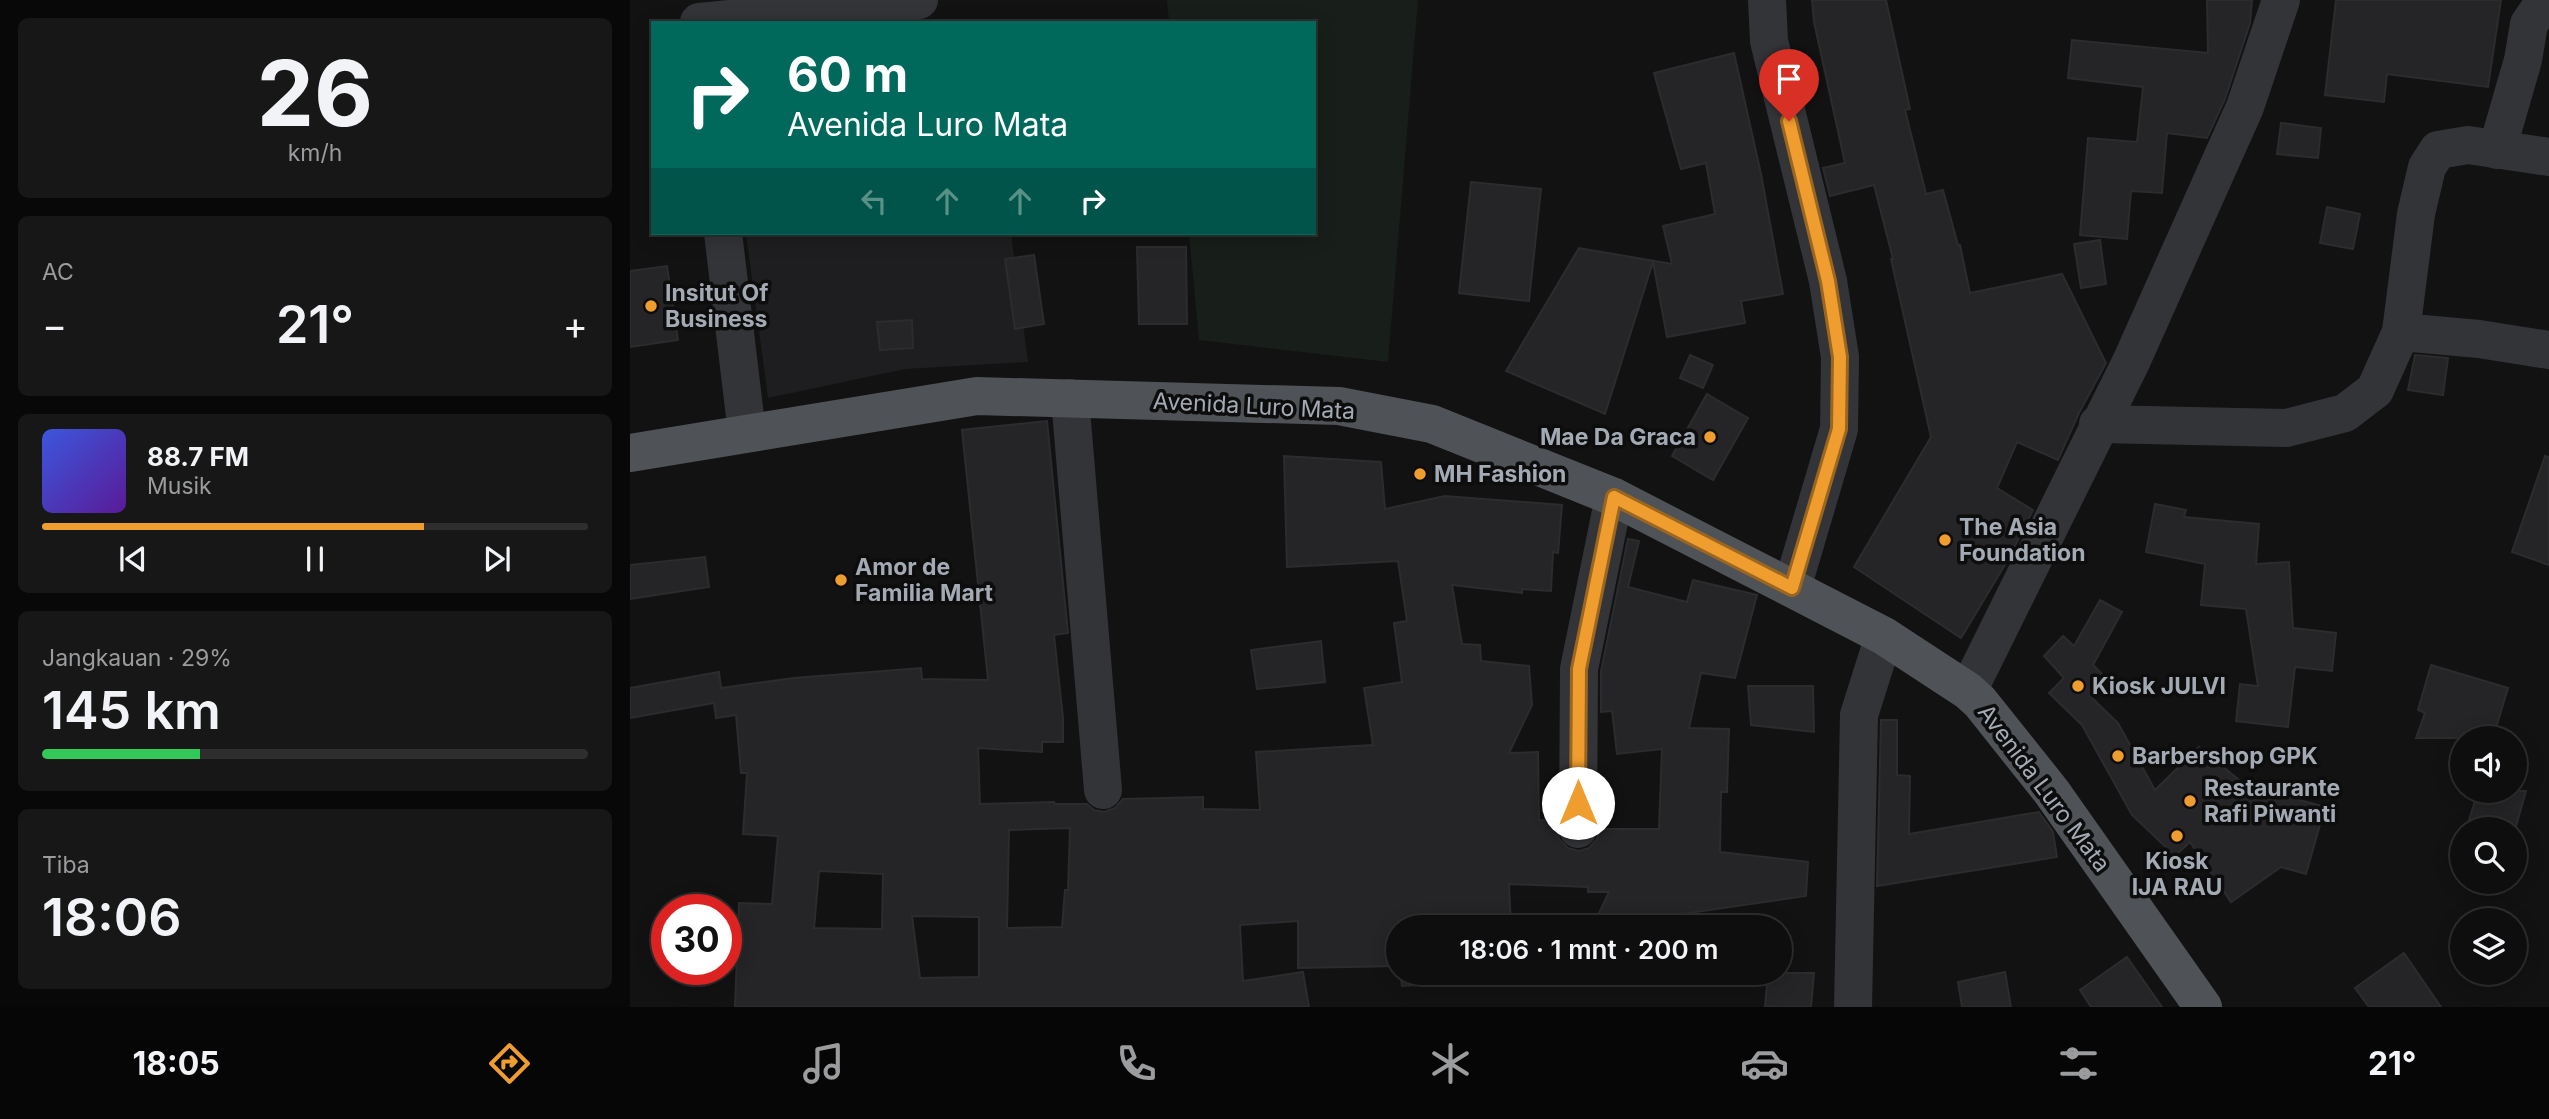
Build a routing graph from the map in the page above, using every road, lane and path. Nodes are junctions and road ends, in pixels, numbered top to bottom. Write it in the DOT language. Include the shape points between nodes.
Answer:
graph roads {
  1 [pos="919,0"];
  2 [pos="1767,0"];
  3 [pos="2281,0"];
  4 [pos="2549,6"];
  5 [pos="698,15"];
  6 [pos="2497,149"];
  7 [pos="2549,157"];
  8 [pos="723,235"];
  9 [pos="2401,331"];
  10 [pos="2549,350"];
  11 [pos="1070,398"];
  12 [pos="2098,424"];
  13 [pos="747,433"];
  14 [pos="630,453"];
  15 [pos="1614,497"];
  16 [pos="1792,588"];
  17 [pos="1884,636"];
  18 [pos="1968,691"];
  19 [pos="1103,790"];
  20 [pos="1578,829"];
  21 [pos="1853,1007"];
  22 [pos="2203,1007"];
  1 -- 5 [label="street"];
  2 -- 16 [label="street" via="1769,41 1828,281 1840,357 1839,429"];
  3 -- 12 [label="street" via="2245,107 2131,362"];
  4 -- 6 [label="street" via="2540,8 2529,24"];
  6 -- 7 [label="street"];
  6 -- 9 [label="street" via="2468,145 2438,150 2427,167 2416,214"];
  8 -- 13 [label="street"];
  9 -- 10 [label="street"];
  9 -- 12 [label="street" via="2375,390 2345,413 2286,428"];
  11 -- 13 [label="main road, Avenida Luro Mata" via="977,396"];
  11 -- 15 [label="main road, Avenida Luro Mata" via="1339,406 1432,424"];
  11 -- 19 [label="street"];
  12 -- 18 [label="street"];
  13 -- 14 [label="main road, Avenida Luro Mata"];
  15 -- 16 [label="main road, Avenida Luro Mata"];
  15 -- 20 [label="street" via="1579,669"];
  16 -- 17 [label="main road, Avenida Luro Mata"];
  17 -- 18 [label="main road, Avenida Luro Mata"];
  17 -- 21 [label="street" via="1859,715"];
  18 -- 22 [label="main road, Avenida Luro Mata" via="2051,792"];
}
